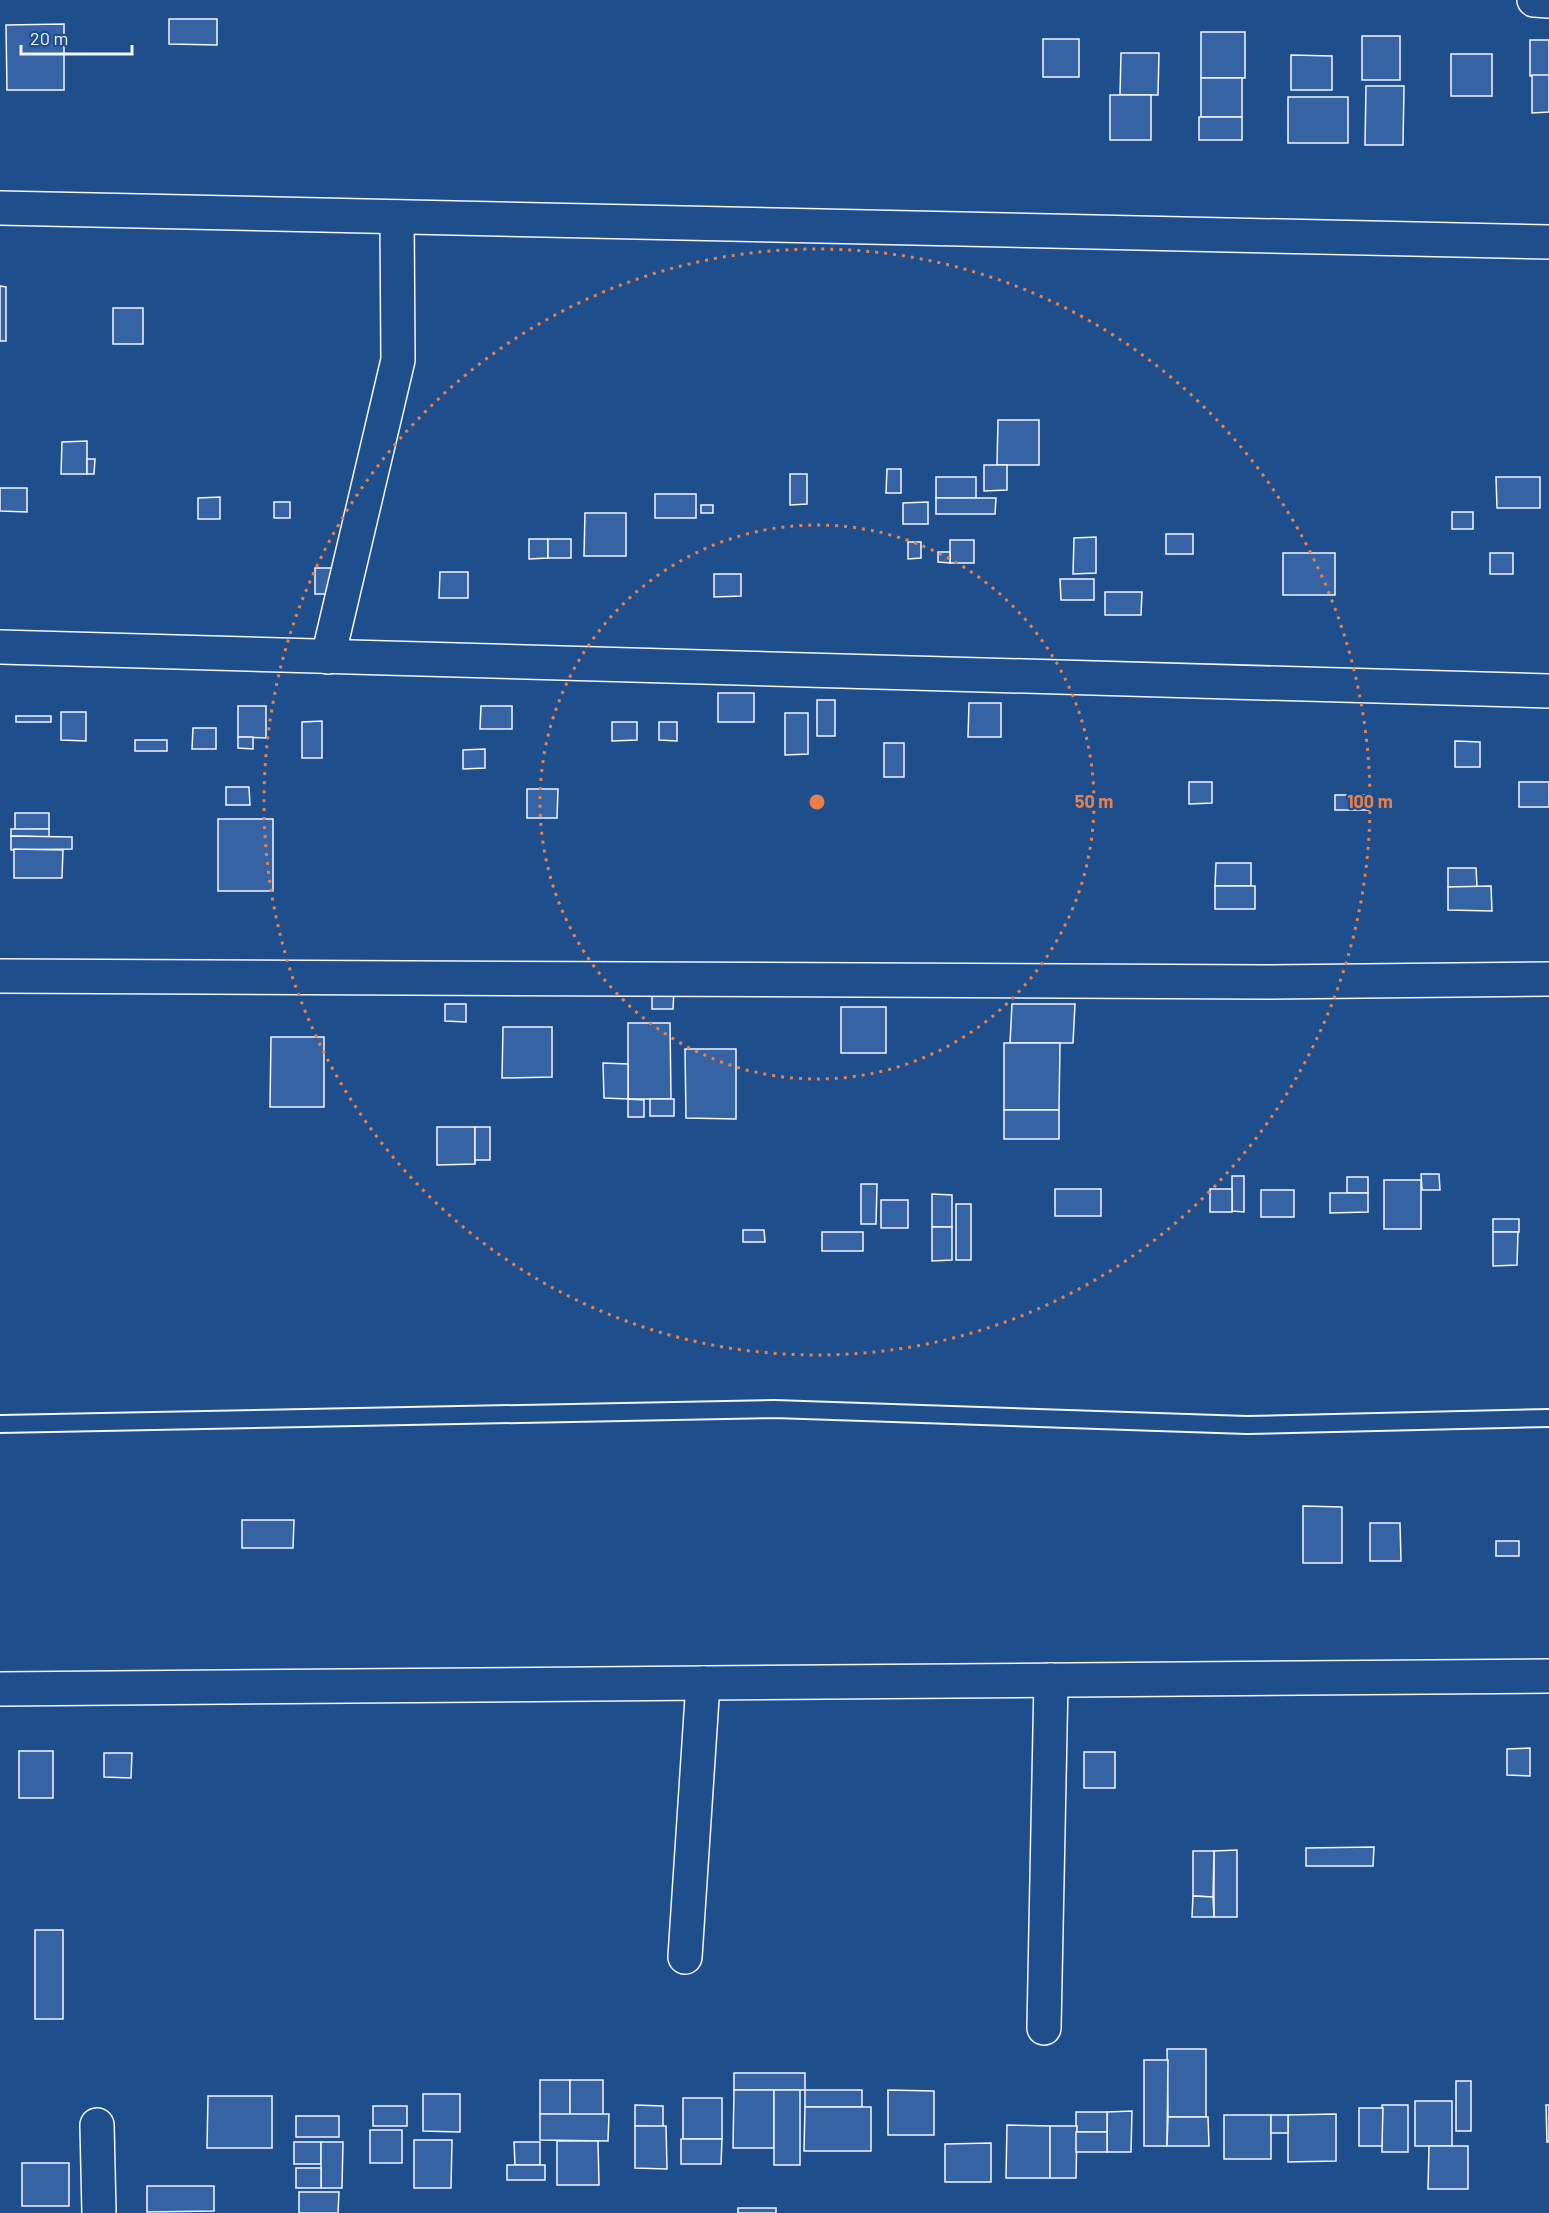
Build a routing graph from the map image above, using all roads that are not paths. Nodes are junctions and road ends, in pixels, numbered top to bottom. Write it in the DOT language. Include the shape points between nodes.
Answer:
graph roads {
  1 [pos="1534,0"];
  2 [pos="1549,1"];
  3 [pos="0,208"];
  4 [pos="397,217"];
  5 [pos="1549,242"];
  6 [pos="0,646"];
  7 [pos="328,657"];
  8 [pos="1549,691"];
  9 [pos="0,976"];
  10 [pos="1549,979"];
  11 [pos="1549,1418"];
  12 [pos="0,1424"];
  13 [pos="1549,1676"];
  14 [pos="1051,1680"];
  15 [pos="703,1683"];
  16 [pos="0,1689"];
  17 [pos="685,1957"];
  18 [pos="1044,2028"];
  19 [pos="97,2125"];
  20 [pos="99,2213"];
  1 -- 2 [label="street"];
  3 -- 4 [label="street"];
  4 -- 5 [label="street"];
  4 -- 7 [label="street" via="398,360"];
  6 -- 7 [label="street"];
  7 -- 8 [label="street"];
  9 -- 10 [label="street" via="1265,982"];
  11 -- 12 [label="lane" via="1247,1425 774,1409"];
  13 -- 14 [label="street"];
  14 -- 15 [label="street"];
  14 -- 18 [label="street"];
  15 -- 16 [label="street"];
  15 -- 17 [label="street"];
  19 -- 20 [label="street"];
}
